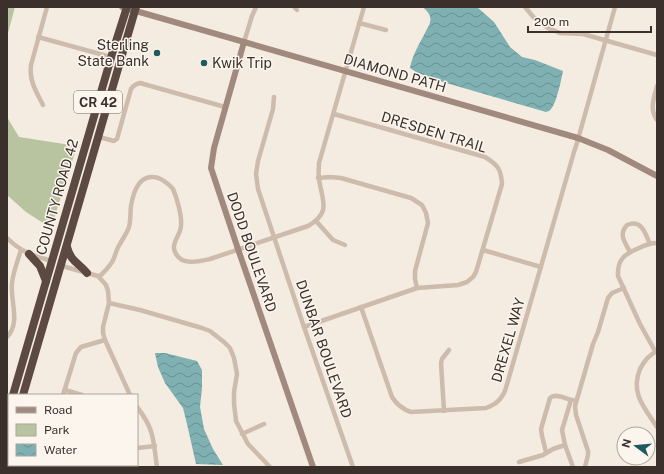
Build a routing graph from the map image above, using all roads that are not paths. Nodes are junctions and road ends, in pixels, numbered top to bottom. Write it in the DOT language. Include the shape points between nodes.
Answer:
graph roads {
  1 [pos="47,7"];
  2 [pos="125,7"];
  3 [pos="256,7"];
  4 [pos="364,7"];
  5 [pos="525,7"];
  6 [pos="615,7"];
  7 [pos="136,9"];
  8 [pos="360,23"];
  9 [pos="386,30"];
  10 [pos="38,37"];
  11 [pos="606,40"];
  12 [pos="244,42"];
  13 [pos="657,55"];
  14 [pos="111,57"];
  15 [pos="346,71"];
  16 [pos="657,86"];
  17 [pos="274,98"];
  18 [pos="43,105"];
  19 [pos="225,107"];
  20 [pos="334,114"];
  21 [pos="657,120"];
  22 [pos="99,138"];
  23 [pos="578,138"];
  24 [pos="657,176"];
  25 [pos="318,178"];
  26 [pos="316,221"];
  27 [pos="274,237"];
  28 [pos="7,238"];
  29 [pos="657,243"];
  30 [pos="650,244"];
  31 [pos="345,245"];
  32 [pos="67,247"];
  33 [pos="238,249"];
  34 [pos="21,250"];
  35 [pos="56,250"];
  36 [pos="483,250"];
  37 [pos="630,252"];
  38 [pos="29,254"];
  39 [pos="52,261"];
  40 [pos="62,266"];
  41 [pos="541,267"];
  42 [pos="87,273"];
  43 [pos="99,277"];
  44 [pos="58,280"];
  45 [pos="46,281"];
  46 [pos="417,288"];
  47 [pos="624,288"];
  48 [pos="109,303"];
  49 [pos="361,307"];
  50 [pos="304,327"];
  51 [pos="7,338"];
  52 [pos="105,340"];
  53 [pos="449,350"];
  54 [pos="656,351"];
  55 [pos="64,393"];
  56 [pos="13,394"];
  57 [pos="23,394"];
  58 [pos="130,394"];
  59 [pos="570,400"];
  60 [pos="577,401"];
  61 [pos="138,408"];
  62 [pos="444,411"];
  63 [pos="264,424"];
  64 [pos="657,427"];
  65 [pos="242,434"];
  66 [pos="565,445"];
  67 [pos="155,446"];
  68 [pos="138,448"];
  69 [pos="546,452"];
  70 [pos="519,462"];
  71 [pos="157,467"];
  72 [pos="270,467"];
  73 [pos="313,467"];
  74 [pos="353,467"];
  75 [pos="573,467"];
  76 [pos="585,467"];
  1 -- 10 [label="street"];
  2 -- 7 [label="street, DIAMOND PATH"];
  2 -- 14 [label="highway, COUNTY ROAD 42 / CR 42"];
  3 -- 12 [label="street"];
  4 -- 8 [label="street"];
  5 -- 11 [label="street" via="535,19 548,28"];
  6 -- 11 [label="street, DREXEL WAY"];
  7 -- 12 [label="street, DIAMOND PATH"];
  7 -- 22 [label="highway, COUNTY ROAD 42 / CR 42"];
  8 -- 9 [label="street"];
  8 -- 15 [label="street"];
  10 -- 14 [label="street"];
  10 -- 18 [label="street" via="30,74"];
  11 -- 13 [label="street"];
  11 -- 23 [label="street, DREXEL WAY"];
  12 -- 15 [label="street, DIAMOND PATH"];
  12 -- 19 [label="street, DODD BOULEVARD"];
  14 -- 35 [label="highway, COUNTY ROAD 42 / CR 42"];
  15 -- 20 [label="street"];
  15 -- 23 [label="street, DIAMOND PATH"];
  16 -- 21 [label="street" via="652,109"];
  17 -- 27 [label="street, DUNBAR BOULEVARD" via="256,174 258,189"];
  19 -- 22 [label="street" via="137,83 131,89 117,139 114,141"];
  19 -- 33 [label="street, DODD BOULEVARD" via="214,148 212,168"];
  20 -- 25 [label="street" via="319,164"];
  20 -- 36 [label="street, DRESDEN TRAIL" via="485,157 494,162 501,172 502,184"];
  22 -- 32 [label="highway, COUNTY ROAD 42 / CR 42"];
  23 -- 24 [label="street, DIAMOND PATH" via="608,150"];
  23 -- 41 [label="street, DREXEL WAY"];
  25 -- 26 [label="street" via="324,205 322,214"];
  25 -- 46 [label="street" via="342,178 411,198 422,205 428,223 415,271"];
  26 -- 27 [label="street"];
  26 -- 31 [label="street" via="333,240"];
  27 -- 33 [label="street"];
  27 -- 50 [label="street, DUNBAR BOULEVARD"];
  28 -- 34 [label="street"];
  29 -- 30 [label="street"];
  30 -- 37 [label="street"];
  30 -- 37 [label="street" via="640,225 627,225 623,236"];
  32 -- 40 [label="highway, COUNTY ROAD 42 / CR 42"];
  32 -- 42 [label="highway" via="74,261"];
  33 -- 43 [label="street" via="203,260 189,262 180,259 174,249 181,225 173,189 160,179 148,177 138,184 130,208 128,228 113,260"];
  33 -- 73 [label="street, DODD BOULEVARD"];
  34 -- 38 [label="street"];
  34 -- 51 [label="street" via="12,282 15,320"];
  35 -- 39 [label="highway, COUNTY ROAD 42 / CR 42"];
  35 -- 40 [label="highway"];
  36 -- 41 [label="street"];
  36 -- 46 [label="street, DRESDEN TRAIL" via="476,272 467,282"];
  37 -- 47 [label="street" via="623,256 619,266 618,276"];
  38 -- 39 [label="street"];
  38 -- 45 [label="highway" via="40,266"];
  39 -- 44 [label="highway"];
  39 -- 45 [label="highway, COUNTY ROAD 42 / CR 42"];
  40 -- 42 [label="street"];
  40 -- 44 [label="highway, COUNTY ROAD 42 / CR 42"];
  41 -- 62 [label="street, DREXEL WAY" via="501,398 495,405 486,408"];
  42 -- 43 [label="street"];
  43 -- 48 [label="street" via="106,285"];
  44 -- 57 [label="highway, COUNTY ROAD 42 / CR 42"];
  45 -- 56 [label="highway, COUNTY ROAD 42 / CR 42"];
  46 -- 49 [label="street, DRESDEN TRAIL"];
  47 -- 54 [label="street" via="645,335"];
  47 -- 60 [label="street" via="612,293 608,298"];
  48 -- 52 [label="street" via="103,327"];
  48 -- 65 [label="street" via="202,328 224,342 234,358 237,374 234,392 236,421"];
  49 -- 50 [label="street, DRESDEN TRAIL"];
  49 -- 62 [label="street, DREXEL WAY" via="396,404 411,412"];
  50 -- 74 [label="street, DUNBAR BOULEVARD"];
  52 -- 55 [label="street" via="81,348 76,353"];
  52 -- 58 [label="street"];
  53 -- 62 [label="street" via="441,363"];
  54 -- 64 [label="street" via="641,367 637,385 642,405"];
  59 -- 60 [label="street"];
  59 -- 66 [label="street" via="562,430"];
  59 -- 69 [label="street" via="554,395 549,401 541,429"];
  60 -- 76 [label="street" via="575,410 588,451"];
  61 -- 67 [label="street" via="150,426"];
  63 -- 65 [label="street"];
  65 -- 72 [label="street" via="251,448"];
  66 -- 69 [label="street"];
  66 -- 75 [label="street"];
  67 -- 68 [label="street"];
  67 -- 71 [label="street"];
  69 -- 70 [label="street"];
}
